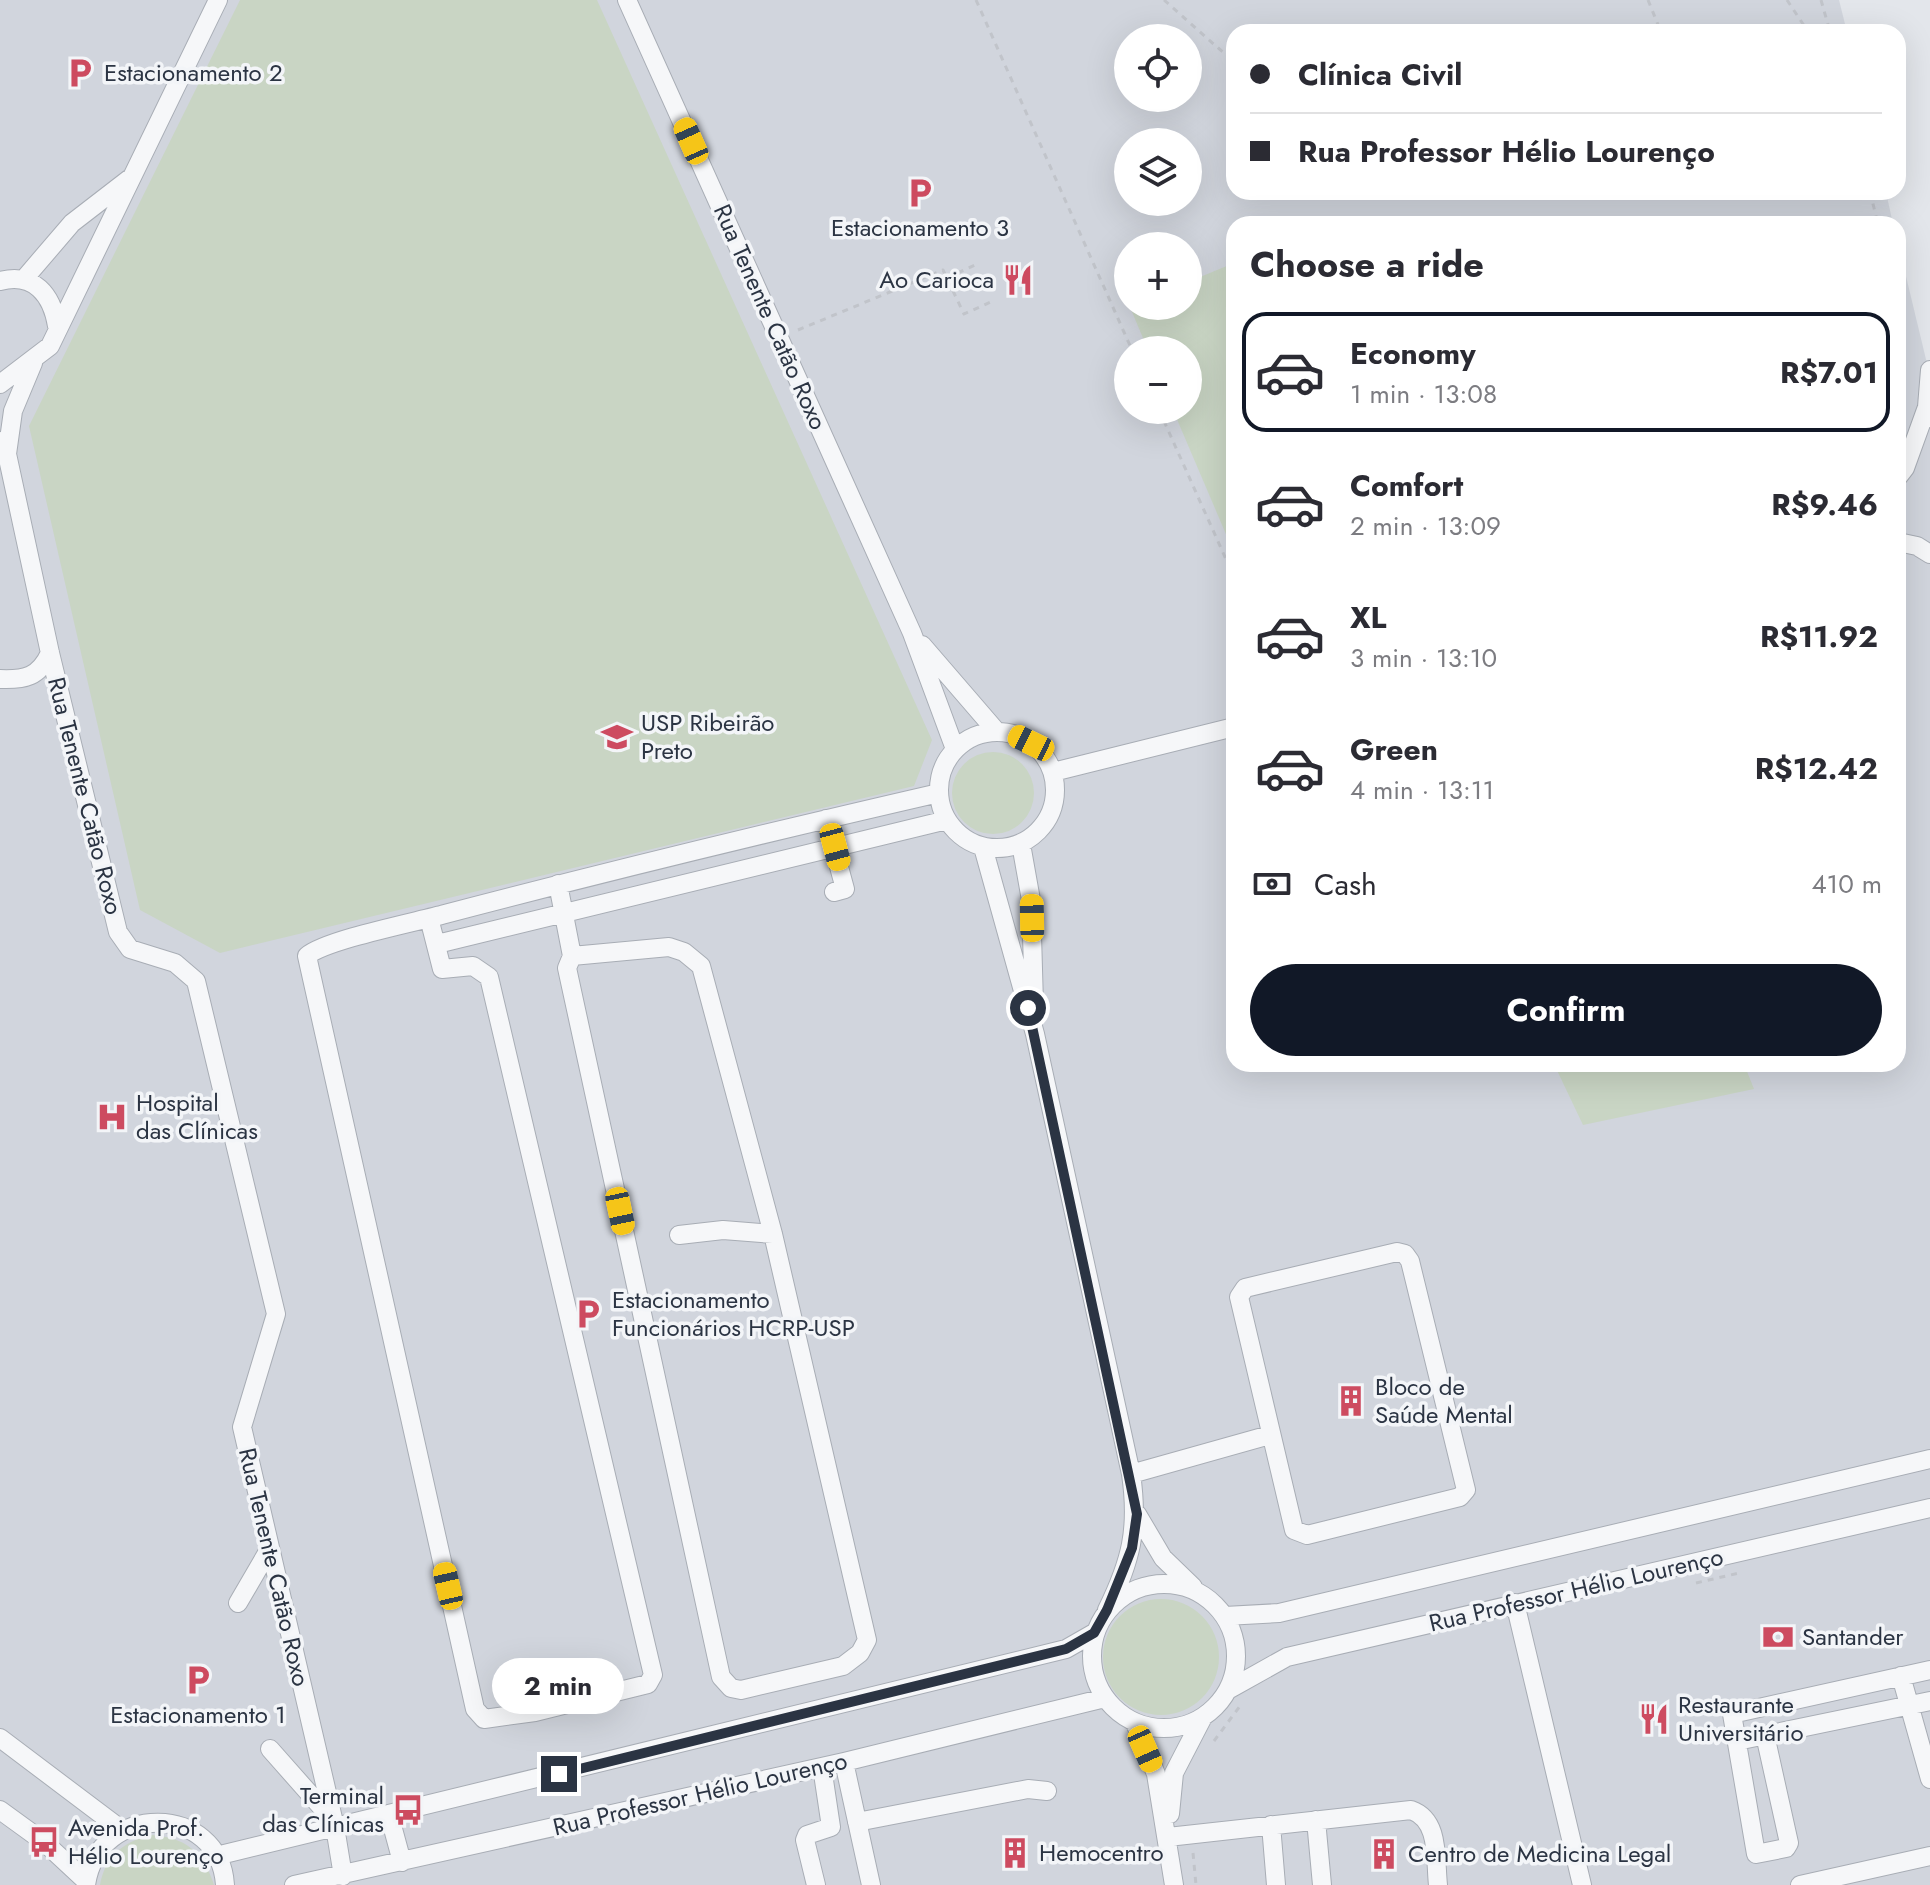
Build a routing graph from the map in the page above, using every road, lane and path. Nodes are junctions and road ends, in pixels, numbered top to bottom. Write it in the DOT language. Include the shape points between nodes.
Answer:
graph roads {
  1 [pos="218,0"];
  2 [pos="627,0"];
  3 [pos="976,0"];
  4 [pos="1164,0"];
  5 [pos="1648,0"];
  6 [pos="1787,0"];
  7 [pos="1821,0"];
  8 [pos="1658,24"];
  9 [pos="1803,24"];
  10 [pos="1827,24"];
  11 [pos="1226,55"];
  12 [pos="134,174"];
  13 [pos="977,264"];
  14 [pos="947,278"];
  15 [pos="24,279"];
  16 [pos="0,281"];
  17 [pos="993,301"];
  18 [pos="57,326"];
  19 [pos="1126,336"];
  20 [pos="779,338"];
  21 [pos="34,360"];
  22 [pos="0,361"];
  23 [pos="1930,370"];
  24 [pos="0,384"];
  25 [pos="1928,412"];
  26 [pos="1165,424"];
  27 [pos="3,447"];
  28 [pos="1906,466"];
  29 [pos="1906,544"];
  30 [pos="1930,554"];
  31 [pos="1226,559"];
  32 [pos="912,633"];
  33 [pos="50,653"];
  34 [pos="0,679"];
  35 [pos="1226,729"];
  36 [pos="997,732"];
  37 [pos="955,749"];
  38 [pos="1053,772"];
  39 [pos="939,793"];
  40 [pos="826,819"];
  41 [pos="947,820"];
  42 [pos="736,840"];
  43 [pos="1021,844"];
  44 [pos="835,847"];
  45 [pos="983,847"];
  46 [pos="700,848"];
  47 [pos="643,862"];
  48 [pos="744,869"];
  49 [pos="706,878"];
  50 [pos="558,884"];
  51 [pos="651,892"];
  52 [pos="834,892"];
  53 [pos="564,915"];
  54 [pos="429,918"];
  55 [pos="437,944"];
  56 [pos="572,956"];
  57 [pos="1035,1034"];
  58 [pos="773,1234"];
  59 [pos="679,1235"];
  60 [pos="1270,1435"];
  61 [pos="1930,1459"];
  62 [pos="1131,1474"];
  63 [pos="1930,1508"];
  64 [pos="1137,1514"];
  65 [pos="270,1548"];
  66 [pos="1745,1572"];
  67 [pos="1685,1583"];
  68 [pos="1201,1593"];
  69 [pos="238,1603"];
  70 [pos="1515,1603"];
  71 [pos="1107,1610"];
  72 [pos="1225,1616"];
  73 [pos="1094,1633"];
  74 [pos="1930,1670"];
  75 [pos="1901,1676"];
  76 [pos="1228,1690"];
  77 [pos="1248,1696"];
  78 [pos="1105,1698"];
  79 [pos="1930,1701"];
  80 [pos="1910,1706"];
  81 [pos="1203,1717"];
  82 [pos="1135,1723"];
  83 [pos="1765,1735"];
  84 [pos="0,1738"];
  85 [pos="1737,1741"];
  86 [pos="1210,1746"];
  87 [pos="270,1749"];
  88 [pos="844,1762"];
  89 [pos="822,1767"];
  90 [pos="1930,1779"];
  91 [pos="1047,1791"];
  92 [pos="0,1810"];
  93 [pos="389,1814"];
  94 [pos="1316,1820"];
  95 [pos="857,1822"];
  96 [pos="334,1823"];
  97 [pos="1271,1825"];
  98 [pos="122,1830"];
  99 [pos="1191,1833"];
  100 [pos="1168,1837"];
  101 [pos="216,1856"];
  102 [pos="1930,1856"];
  103 [pos="402,1862"];
  104 [pos="343,1876"];
  105 [pos="86,1883"];
  106 [pos="225,1885"];
  107 [pos="294,1885"];
  108 [pos="816,1885"];
  109 [pos="871,1885"];
  110 [pos="1174,1885"];
  111 [pos="1196,1885"];
  112 [pos="1276,1885"];
  113 [pos="1322,1885"];
  114 [pos="1438,1885"];
  115 [pos="1582,1885"];
  116 [pos="1800,1885"];
  1 -- 12 [label="street"];
  2 -- 20 [label="street, Rua Tenente Catão Roxo"];
  3 -- 19 [label="path"];
  4 -- 11 [label="path"];
  5 -- 8 [label="path"];
  6 -- 9 [label="path"];
  7 -- 10 [label="path"];
  12 -- 15 [label="street" via="72,223"];
  12 -- 18 [label="street"];
  13 -- 14 [label="path"];
  14 -- 17 [label="path" via="964,314"];
  14 -- 20 [label="path" via="943,270"];
  15 -- 16 [label="street"];
  15 -- 18 [label="street" via="42,289 54,305"];
  18 -- 21 [label="street" via="50,346"];
  20 -- 32 [label="street, Rua Tenente Catão Roxo"];
  21 -- 22 [label="street" via="14,365"];
  21 -- 24 [label="street"];
  21 -- 27 [label="street"];
  23 -- 25 [label="street"];
  25 -- 28 [label="street"];
  26 -- 31 [label="path"];
  27 -- 33 [label="street, Rua Tenente Catão Roxo"];
  29 -- 30 [label="street"];
  32 -- 36 [label="street, Rua Tenente Catão Roxo"];
  32 -- 37 [label="street, Rua Tenente Catão Roxo"];
  33 -- 34 [label="street, Rua Tenente Catão Roxo" via="43,668 25,680"];
  33 -- 65 [label="street, Rua Tenente Catão Roxo" via="118,932 130,949 175,963 196,981 276,1314 242,1427"];
  35 -- 38 [label="street"];
  36 -- 37 [label="street"];
  36 -- 38 [label="street" via="1031,743"];
  37 -- 39 [label="street" via="940,777"];
  38 -- 43 [label="street" via="1051,814"];
  39 -- 40 [label="street"];
  39 -- 41 [label="street"];
  40 -- 42 [label="street"];
  40 -- 44 [label="street"];
  41 -- 44 [label="street"];
  41 -- 45 [label="street" via="969,842"];
  42 -- 46 [label="street"];
  42 -- 48 [label="street"];
  43 -- 45 [label="street"];
  43 -- 57 [label="street" via="1031,900"];
  44 -- 48 [label="street"];
  44 -- 52 [label="street" via="845,889"];
  45 -- 57 [label="street"];
  46 -- 47 [label="street"];
  46 -- 49 [label="street"];
  47 -- 50 [label="street"];
  47 -- 51 [label="street"];
  48 -- 49 [label="street"];
  49 -- 51 [label="street"];
  50 -- 53 [label="street"];
  50 -- 54 [label="street"];
  51 -- 53 [label="street"];
  53 -- 55 [label="street"];
  53 -- 56 [label="street"];
  54 -- 55 [label="street"];
  54 -- 55 [label="street" via="307,956 475,1709 484,1719 648,1684 653,1675 489,977 473,966 442,969"];
  56 -- 58 [label="street" via="669,947 701,966"];
  56 -- 58 [label="street" via="567,968 721,1677 741,1690 843,1666 867,1640"];
  57 -- 62 [label="street"];
  58 -- 59 [label="street" via="723,1230"];
  60 -- 60 [label="street" via="1298,1535 1460,1497 1466,1490 1405,1254 1241,1291"];
  60 -- 62 [label="street"];
  61 -- 72 [label="street, Rua Professor Hélio Lourenço" via="1279,1613"];
  62 -- 64 [label="street"];
  63 -- 70 [label="street, Rua Professor Hélio Lourenço"];
  64 -- 68 [label="street" via="1163,1558"];
  64 -- 71 [label="street" via="1132,1548"];
  65 -- 69 [label="street"];
  65 -- 96 [label="street, Rua Tenente Catão Roxo"];
  66 -- 67 [label="path"];
  68 -- 71 [label="street" via="1177,1584 1151,1584 1126,1593"];
  68 -- 72 [label="street"];
  70 -- 76 [label="street, Rua Professor Hélio Lourenço" via="1287,1657"];
  70 -- 115 [label="street"];
  71 -- 73 [label="street"];
  72 -- 76 [label="street" via="1235,1640 1236,1666"];
  73 -- 78 [label="street" via="1091,1655"];
  73 -- 93 [label="street" via="1066,1649"];
  74 -- 75 [label="street"];
  75 -- 80 [label="street"];
  75 -- 85 [label="street" via="1734,1712 1730,1716"];
  76 -- 81 [label="street"];
  77 -- 86 [label="path"];
  78 -- 82 [label="street"];
  78 -- 88 [label="street, Rua Professor Hélio Lourenço"];
  79 -- 80 [label="street"];
  80 -- 83 [label="street"];
  80 -- 90 [label="street"];
  81 -- 82 [label="street" via="1182,1726"];
  81 -- 100 [label="street" via="1174,1773"];
  82 -- 100 [label="street" via="1156,1774"];
  83 -- 85 [label="street"];
  83 -- 85 [label="street" via="1789,1843 1761,1854 1753,1849"];
  84 -- 98 [label="street"];
  87 -- 96 [label="street"];
  88 -- 89 [label="street, Rua Professor Hélio Lourenço"];
  88 -- 95 [label="street"];
  89 -- 103 [label="street, Rua Professor Hélio Lourenço"];
  89 -- 108 [label="street" via="831,1827 805,1840"];
  91 -- 95 [label="street" via="1028,1789"];
  92 -- 105 [label="street" via="44,1842"];
  93 -- 96 [label="street"];
  93 -- 103 [label="street"];
  94 -- 97 [label="street"];
  94 -- 113 [label="street"];
  94 -- 114 [label="street" via="1411,1810 1424,1815 1431,1826"];
  95 -- 109 [label="street"];
  96 -- 101 [label="street"];
  96 -- 104 [label="street, Rua Tenente Catão Roxo"];
  97 -- 99 [label="street"];
  97 -- 112 [label="street"];
  98 -- 101 [label="street" via="155,1822 179,1826 200,1837"];
  98 -- 105 [label="street" via="104,1843"];
  99 -- 100 [label="street"];
  99 -- 111 [label="path"];
  100 -- 110 [label="street"];
  101 -- 106 [label="street"];
  102 -- 116 [label="street"];
  103 -- 104 [label="street, Rua Professor Hélio Lourenço"];
  104 -- 107 [label="street, Rua Professor Hélio Lourenço"];
}
